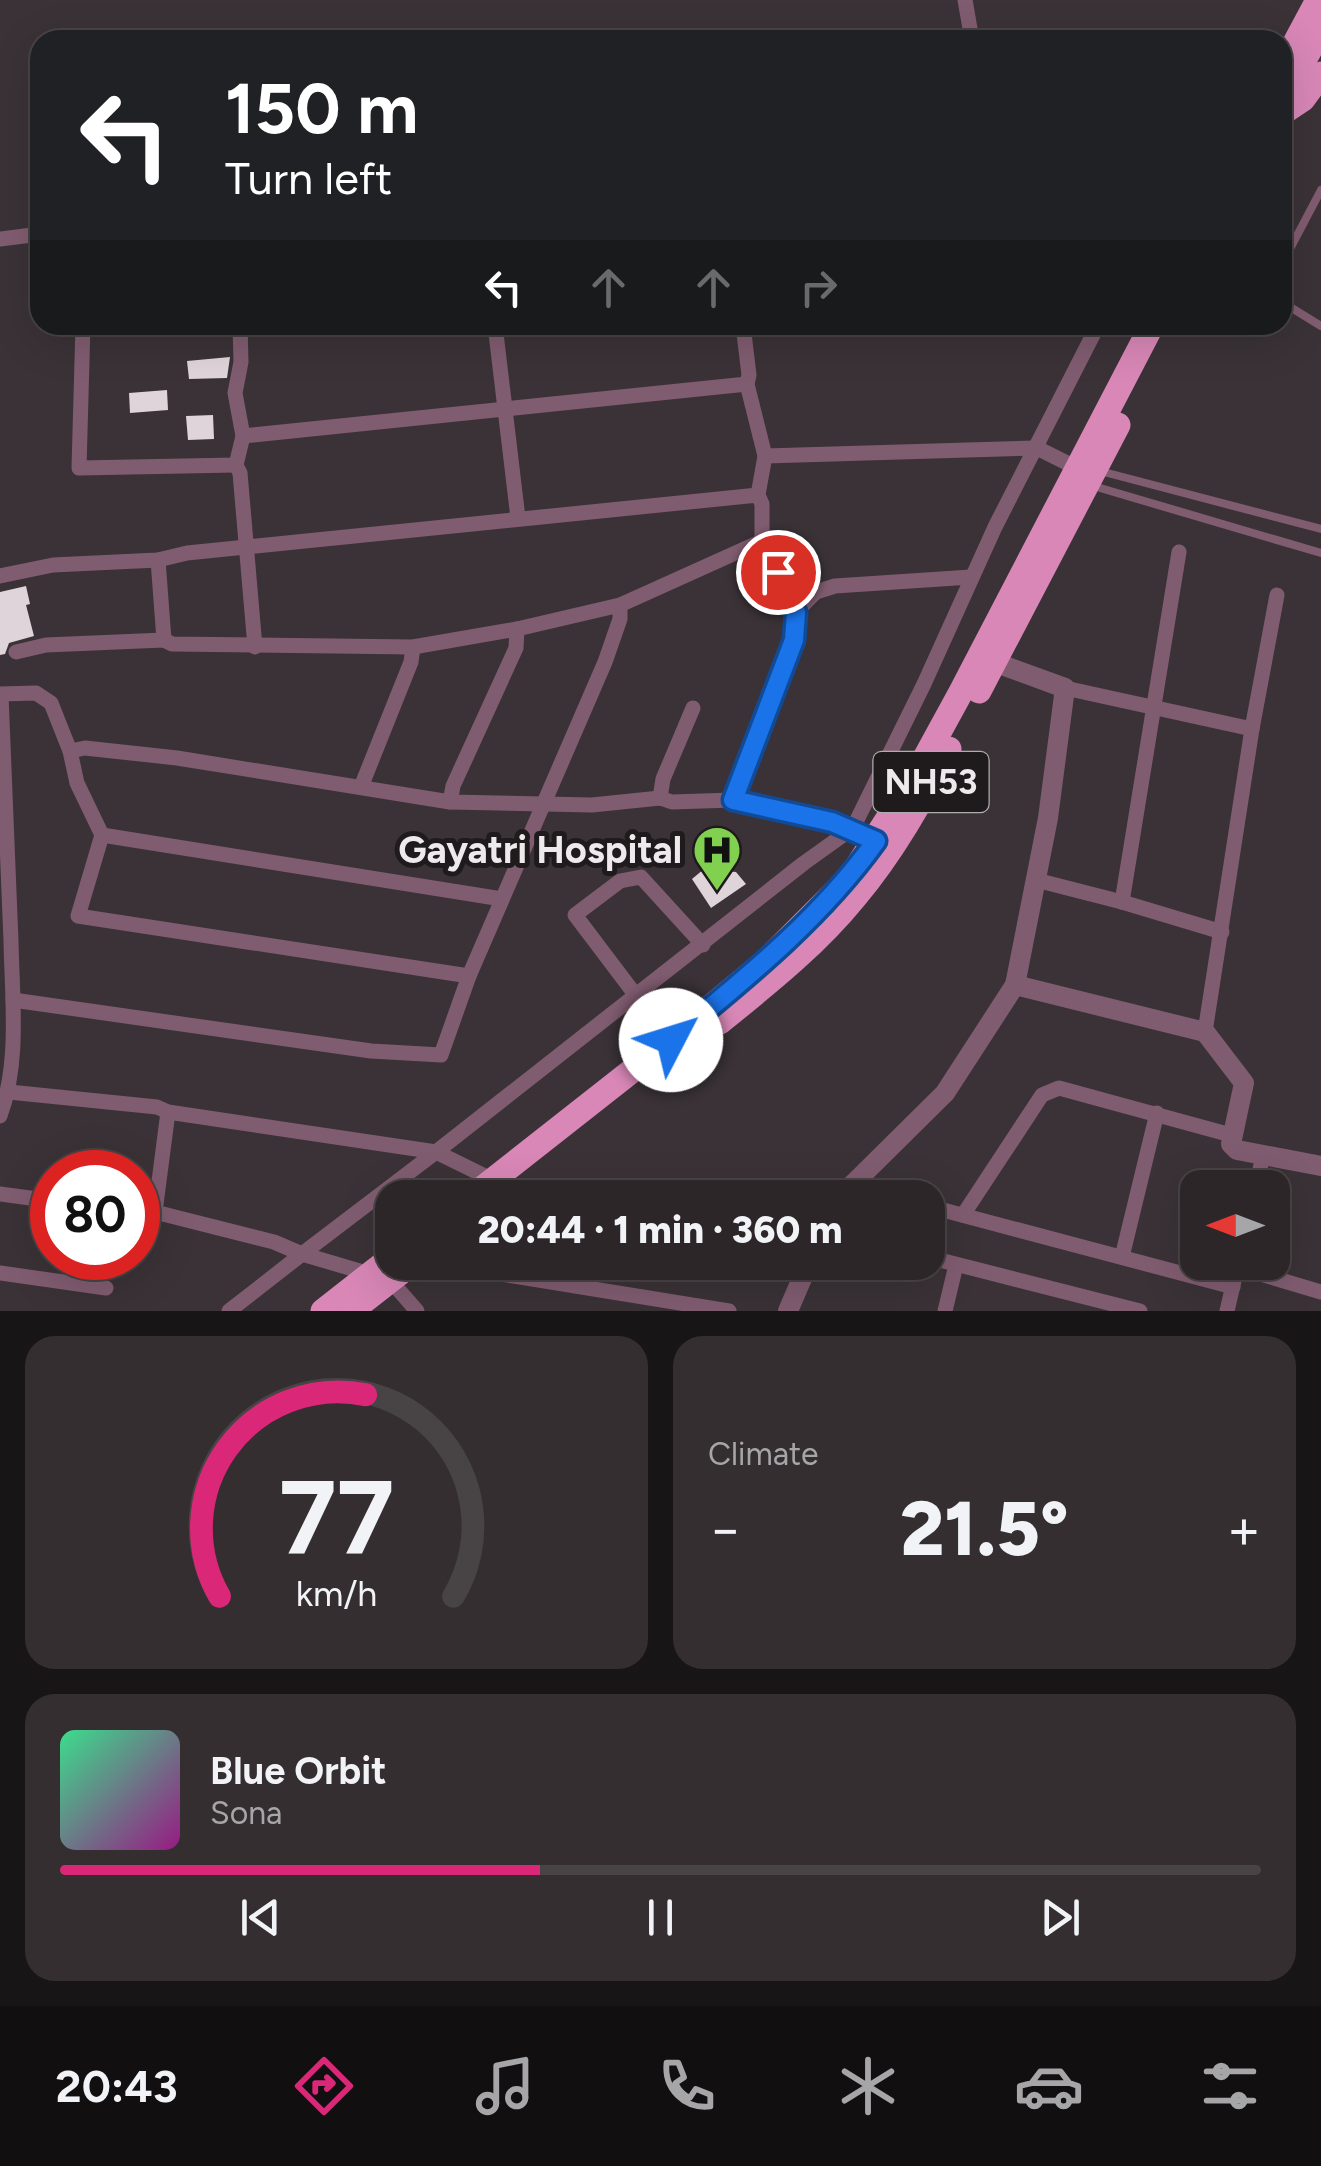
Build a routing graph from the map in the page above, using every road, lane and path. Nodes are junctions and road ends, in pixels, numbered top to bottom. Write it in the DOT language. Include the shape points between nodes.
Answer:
graph roads {
  1 [pos="965,0"];
  2 [pos="1318,0"];
  3 [pos="1321,29"];
  4 [pos="970,30"];
  5 [pos="1292,48"];
  6 [pos="1321,74"];
  7 [pos="1292,83"];
  8 [pos="1292,106"];
  9 [pos="1321,190"];
  10 [pos="30,235"];
  11 [pos="0,238"];
  12 [pos="1292,245"];
  13 [pos="1292,308"];
  14 [pos="1321,326"];
  15 [pos="82,335"];
  16 [pos="240,335"];
  17 [pos="496,335"];
  18 [pos="745,335"];
  19 [pos="1093,335"];
  20 [pos="1147,335"];
  21 [pos="1162,335"];
  22 [pos="747,384"];
  23 [pos="505,409"];
  24 [pos="244,436"];
  25 [pos="1037,448"];
  26 [pos="765,456"];
  27 [pos="236,465"];
  28 [pos="1081,471"];
  29 [pos="758,495"];
  30 [pos="518,518"];
  31 [pos="1321,529"];
  32 [pos="762,542"];
  33 [pos="249,549"];
  34 [pos="1179,552"];
  35 [pos="1321,553"];
  36 [pos="158,560"];
  37 [pos="0,576"];
  38 [pos="972,577"];
  39 [pos="1277,595"];
  40 [pos="620,605"];
  41 [pos="796,612"];
  42 [pos="517,628"];
  43 [pos="164,640"];
  44 [pos="255,647"];
  45 [pos="413,647"];
  46 [pos="16,652"];
  47 [pos="994,662"];
  48 [pos="1065,688"];
  49 [pos="0,694"];
  50 [pos="692,708"];
  51 [pos="1156,708"];
  52 [pos="1252,729"];
  53 [pos="70,751"];
  54 [pos="361,787"];
  55 [pos="660,798"];
  56 [pos="733,800"];
  57 [pos="450,802"];
  58 [pos="544,806"];
  59 [pos="102,835"];
  60 [pos="864,835"];
  61 [pos="4,851"];
  62 [pos="1036,880"];
  63 [pos="502,899"];
  64 [pos="1122,902"];
  65 [pos="1222,932"];
  66 [pos="704,944"];
  67 [pos="469,976"];
  68 [pos="1015,985"];
  69 [pos="636,997"];
  70 [pos="12,1000"];
  71 [pos="1205,1032"];
  72 [pos="9,1092"];
  73 [pos="168,1112"];
  74 [pos="1157,1113"];
  75 [pos="0,1116"];
  76 [pos="1231,1134"];
  77 [pos="436,1152"];
  78 [pos="1263,1155"];
  79 [pos="1321,1166"];
  80 [pos="1260,1170"];
  81 [pos="160,1174"];
  82 [pos="480,1180"];
  83 [pos="505,1180"];
  84 [pos="506,1180"];
  85 [pos="859,1180"];
  86 [pos="0,1194"];
  87 [pos="30,1198"];
  88 [pos="945,1210"];
  89 [pos="160,1213"];
  90 [pos="963,1215"];
  91 [pos="302,1254"];
  92 [pos="1122,1258"];
  93 [pos="945,1262"];
  94 [pos="956,1265"];
  95 [pos="375,1268"];
  96 [pos="0,1272"];
  97 [pos="375,1276"];
  98 [pos="376,1280"];
  99 [pos="391,1280"];
  100 [pos="538,1280"];
  101 [pos="801,1280"];
  102 [pos="1234,1280"];
  103 [pos="1284,1280"];
  104 [pos="1232,1287"];
  105 [pos="106,1288"];
  106 [pos="1321,1292"];
  107 [pos="1094,1305"];
  108 [pos="410,1309"];
  109 [pos="229,1311"];
  110 [pos="324,1311"];
  111 [pos="351,1311"];
  112 [pos="729,1311"];
  113 [pos="788,1311"];
  114 [pos="945,1311"];
  115 [pos="1140,1311"];
  116 [pos="1227,1311"];
  1 -- 4 [label="street"];
  2 -- 5 [label="highway"];
  3 -- 7 [label="highway"];
  6 -- 8 [label="highway"];
  9 -- 12 [label="lane"];
  10 -- 11 [label="street"];
  13 -- 14 [label="lane"];
  15 -- 27 [label="street" via="79,468"];
  16 -- 24 [label="street" via="235,393"];
  17 -- 23 [label="street"];
  18 -- 22 [label="street"];
  19 -- 25 [label="street"];
  20 -- 28 [label="highway, NH53"];
  21 -- 28 [label="highway, NH53"];
  22 -- 23 [label="street"];
  22 -- 26 [label="street"];
  23 -- 24 [label="street"];
  23 -- 30 [label="street"];
  24 -- 27 [label="street"];
  25 -- 26 [label="street"];
  25 -- 28 [label="street"];
  25 -- 38 [label="street"];
  26 -- 29 [label="street"];
  27 -- 33 [label="street"];
  28 -- 31 [label="lane"];
  28 -- 35 [label="lane"];
  28 -- 47 [label="highway, NH53"];
  28 -- 60 [label="highway, NH53" via="952,709"];
  29 -- 30 [label="street"];
  29 -- 32 [label="street"];
  30 -- 33 [label="street"];
  32 -- 40 [label="street"];
  32 -- 41 [label="street"];
  33 -- 36 [label="street"];
  33 -- 44 [label="street"];
  34 -- 51 [label="street"];
  36 -- 37 [label="street" via="54,565"];
  36 -- 43 [label="street"];
  38 -- 41 [label="street" via="835,586 816,592"];
  38 -- 60 [label="street"];
  39 -- 52 [label="street"];
  40 -- 42 [label="street"];
  40 -- 58 [label="street" via="605,662"];
  41 -- 56 [label="street" via="794,640"];
  42 -- 45 [label="street"];
  42 -- 57 [label="street" via="516,648"];
  43 -- 44 [label="street"];
  43 -- 46 [label="street"];
  44 -- 45 [label="street"];
  45 -- 54 [label="street"];
  47 -- 48 [label="street"];
  47 -- 84 [label="highway, NH53" via="901,834 837,918 783,971"];
  48 -- 51 [label="street"];
  48 -- 62 [label="street"];
  49 -- 53 [label="street" via="36,693 51,703"];
  49 -- 61 [label="street"];
  50 -- 55 [label="street"];
  51 -- 52 [label="street"];
  51 -- 64 [label="street"];
  52 -- 65 [label="street"];
  53 -- 54 [label="street" via="176,758"];
  53 -- 59 [label="street"];
  54 -- 57 [label="street"];
  55 -- 56 [label="street"];
  55 -- 58 [label="street"];
  56 -- 60 [label="street"];
  57 -- 58 [label="street"];
  58 -- 63 [label="street"];
  59 -- 63 [label="street"];
  59 -- 67 [label="street" via="78,916 86,920"];
  60 -- 66 [label="street" via="804,863"];
  60 -- 83 [label="highway, NH53" via="851,876 766,960"];
  61 -- 70 [label="street"];
  62 -- 64 [label="street"];
  62 -- 68 [label="street"];
  63 -- 67 [label="street"];
  64 -- 65 [label="street"];
  65 -- 71 [label="street"];
  66 -- 69 [label="street"];
  66 -- 69 [label="street" via="641,877 620,882 575,915"];
  67 -- 70 [label="street" via="441,1055"];
  68 -- 71 [label="street"];
  68 -- 85 [label="street" via="945,1094"];
  69 -- 77 [label="street"];
  70 -- 72 [label="street"];
  71 -- 76 [label="street" via="1244,1083"];
  72 -- 73 [label="street"];
  72 -- 75 [label="street"];
  73 -- 77 [label="street"];
  73 -- 81 [label="street"];
  74 -- 76 [label="street"];
  74 -- 90 [label="street" via="1050,1089"];
  74 -- 92 [label="street"];
  76 -- 78 [label="street" via="1238,1150"];
  77 -- 82 [label="street"];
  77 -- 91 [label="street"];
  78 -- 79 [label="street"];
  78 -- 80 [label="street"];
  86 -- 87 [label="street"];
  88 -- 90 [label="street"];
  89 -- 91 [label="street"];
  90 -- 92 [label="street"];
  91 -- 95 [label="street"];
  91 -- 109 [label="street"];
  92 -- 104 [label="street"];
  93 -- 94 [label="street"];
  94 -- 107 [label="street"];
  94 -- 114 [label="street"];
  96 -- 105 [label="street"];
  97 -- 110 [label="highway"];
  98 -- 111 [label="highway"];
  99 -- 108 [label="street"];
  100 -- 112 [label="street"];
  101 -- 113 [label="street"];
  102 -- 104 [label="street"];
  103 -- 106 [label="street"];
  104 -- 116 [label="street"];
  107 -- 115 [label="street"];
}
